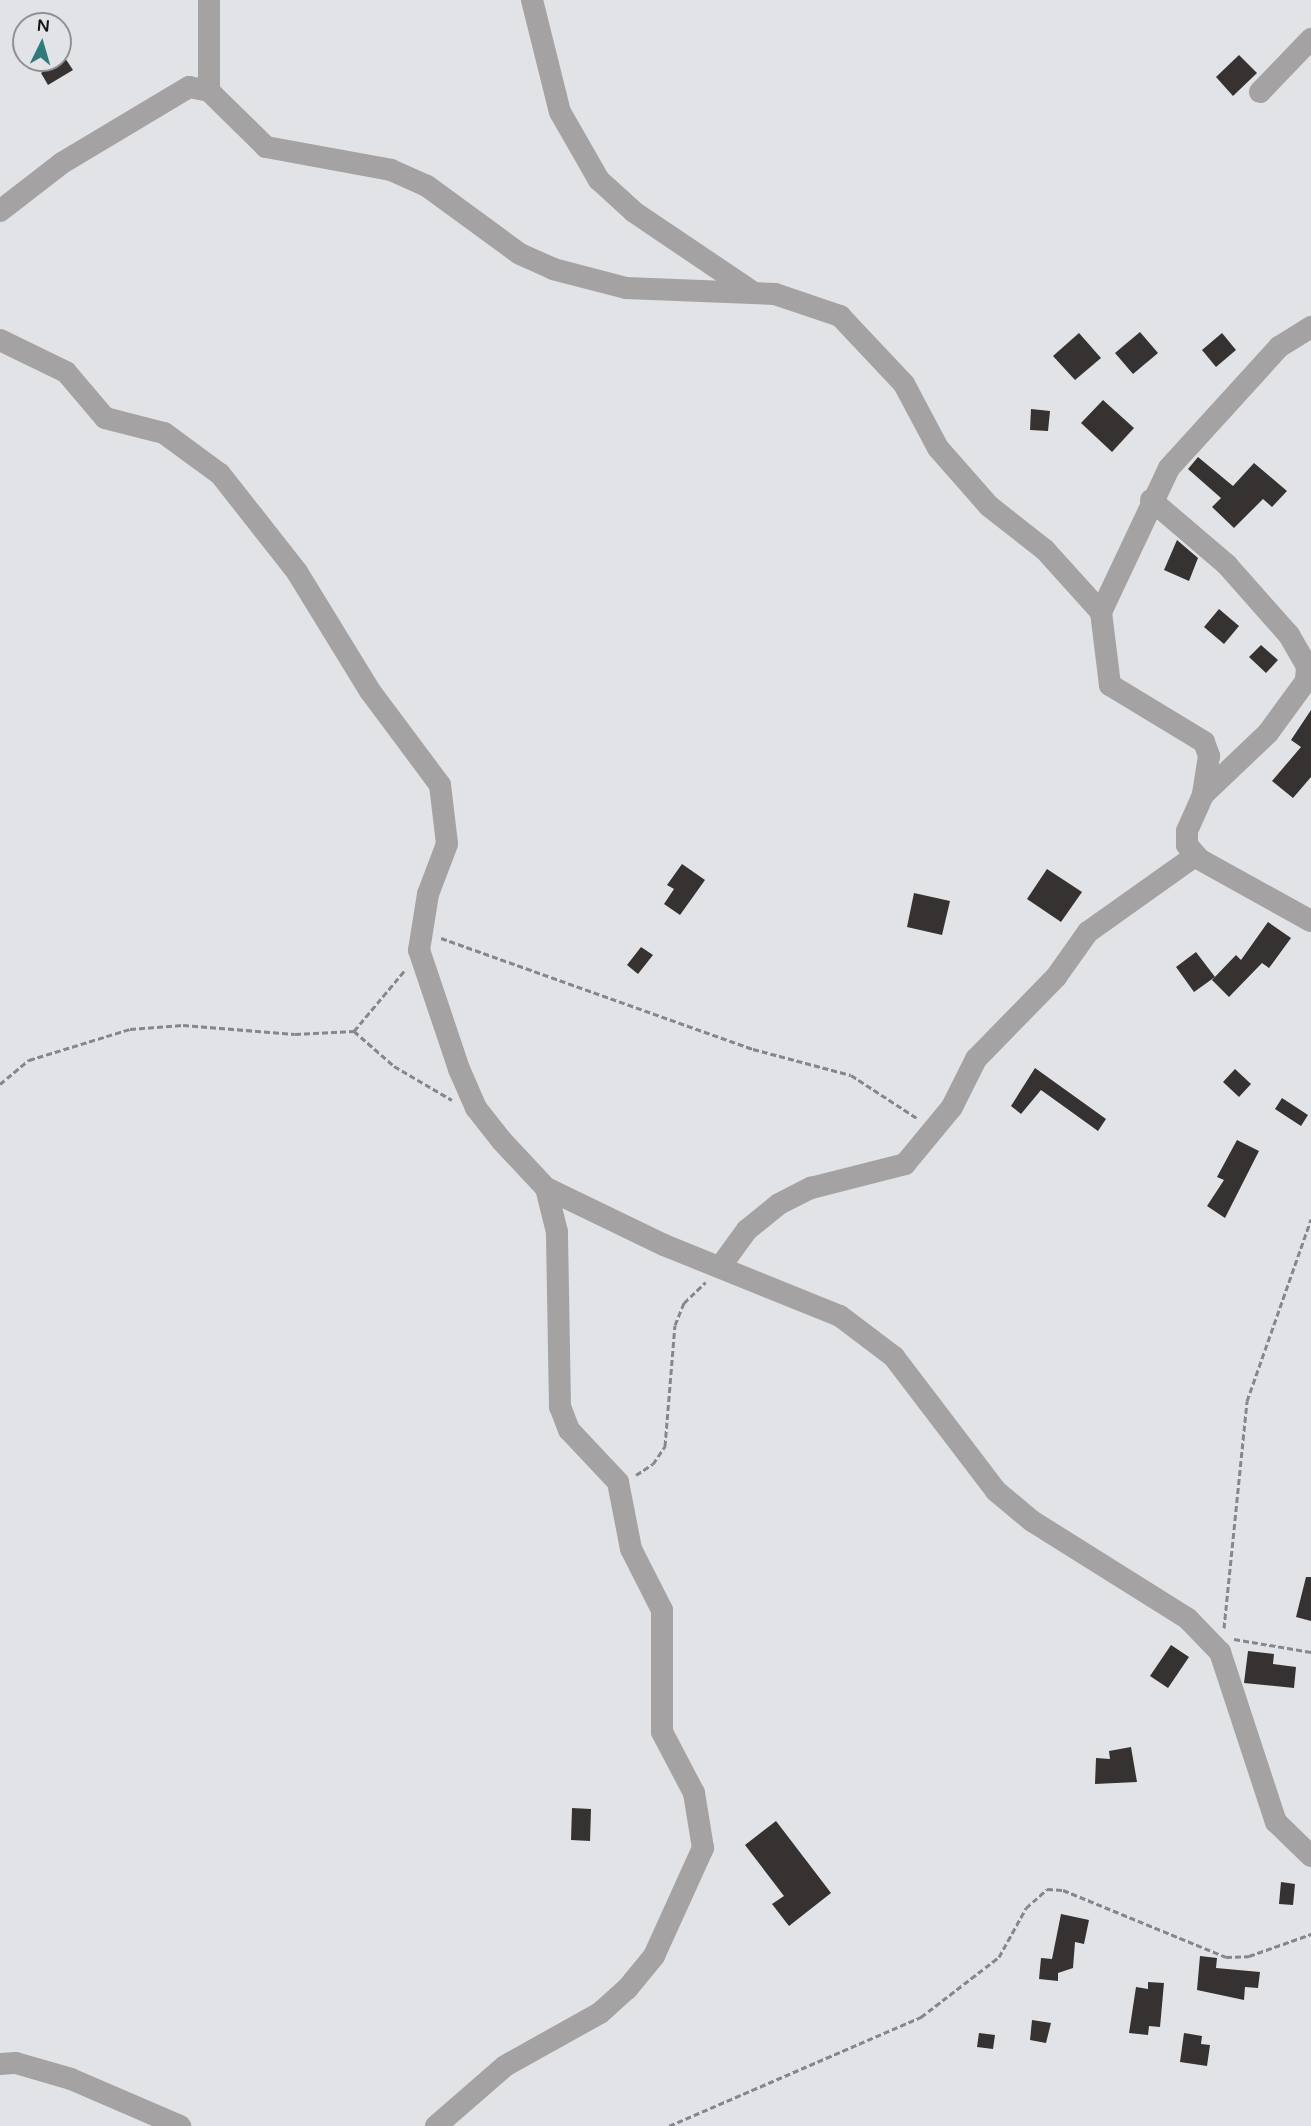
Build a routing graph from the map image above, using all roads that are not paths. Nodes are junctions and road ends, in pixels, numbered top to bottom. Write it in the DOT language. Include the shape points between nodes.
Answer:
graph roads {
  1 [pos="209,0"];
  2 [pos="532,0"];
  3 [pos="1311,39"];
  4 [pos="209,91"];
  5 [pos="1260,92"];
  6 [pos="0,212"];
  7 [pos="751,291"];
  8 [pos="1311,327"];
  9 [pos="0,340"];
  10 [pos="1151,500"];
  11 [pos="1101,612"];
  12 [pos="1203,795"];
  13 [pos="1195,856"];
  14 [pos="1311,921"];
  15 [pos="546,1188"];
  16 [pos="719,1266"];
  17 [pos="1311,1856"];
  18 [pos="0,2064"];
  19 [pos="180,2126"];
  20 [pos="436,2126"];
  1 -- 4 [label="street"];
  2 -- 7 [label="street" via="560,112 599,180 634,212"];
  3 -- 5 [label="street"];
  4 -- 6 [label="street" via="189,87 62,163"];
  4 -- 7 [label="street" via="266,147 391,170 441,195 520,254 545,266 626,288"];
  7 -- 11 [label="street" via="840,316 904,384 934,443 974,490 1061,565"];
  8 -- 10 [label="street" via="1279,347 1185,446"];
  9 -- 15 [label="street" via="66,372 105,418 164,433 220,474 297,572 369,691 423,759 446,802 447,844 428,894 419,950 476,1108"];
  10 -- 11 [label="street"];
  10 -- 12 [label="street" via="1227,565 1289,635 1307,666 1306,681 1268,733"];
  11 -- 12 [label="street" via="1110,685 1204,742 1209,756"];
  12 -- 13 [label="street" via="1187,831"];
  13 -- 14 [label="street"];
  13 -- 16 [label="street" via="1088,932 1056,977 976,1059 937,1129 905,1164 811,1188 780,1204 747,1230"];
  15 -- 16 [label="street"];
  15 -- 20 [label="street" via="556,1232 560,1407 569,1430 618,1482 631,1550 662,1610 662,1732 698,1808 700,1861 673,1906 654,1956 611,2005 505,2066"];
  16 -- 17 [label="street" via="866,1332 918,1383 996,1491 1032,1521 1188,1619 1227,1667 1255,1771 1276,1822"];
  18 -- 19 [label="street" via="16,2063 71,2079"];
}
